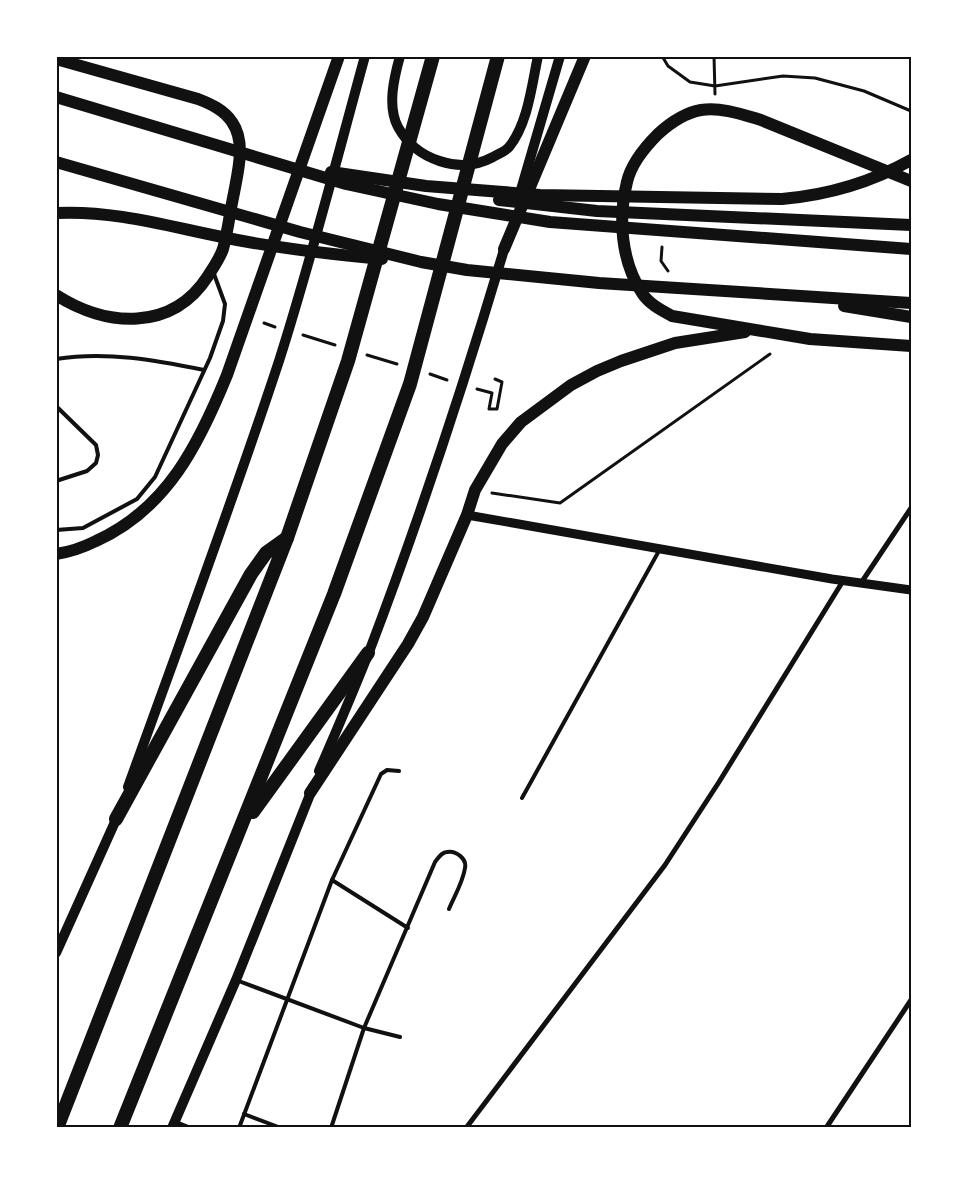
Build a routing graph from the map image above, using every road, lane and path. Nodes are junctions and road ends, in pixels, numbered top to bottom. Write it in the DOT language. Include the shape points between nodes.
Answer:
graph roads {
  1 [pos="339,56"];
  2 [pos="365,56"];
  3 [pos="400,56"];
  4 [pos="432,56"];
  5 [pos="498,56"];
  6 [pos="538,56"];
  7 [pos="560,56"];
  8 [pos="585,56"];
  9 [pos="662,56"];
  10 [pos="714,56"];
  11 [pos="56,59"];
  12 [pos="715,86"];
  13 [pos="56,97"];
  14 [pos="715,110"];
  15 [pos="911,111"];
  16 [pos="911,160"];
  17 [pos="56,162"];
  18 [pos="289,166"];
  19 [pos="911,181"];
  20 [pos="426,186"];
  21 [pos="56,213"];
  22 [pos="911,225"];
  23 [pos="666,242"];
  24 [pos="504,249"];
  25 [pos="911,249"];
  26 [pos="422,262"];
  27 [pos="212,269"];
  28 [pos="670,275"];
  29 [pos="776,294"];
  30 [pos="56,295"];
  31 [pos="911,303"];
  32 [pos="911,317"];
  33 [pos="264,323"];
  34 [pos="283,329"];
  35 [pos="760,330"];
  36 [pos="302,335"];
  37 [pos="911,346"];
  38 [pos="340,347"];
  39 [pos="359,352"];
  40 [pos="770,354"];
  41 [pos="56,359"];
  42 [pos="397,364"];
  43 [pos="204,370"];
  44 [pos="426,373"];
  45 [pos="495,379"];
  46 [pos="454,382"];
  47 [pos="473,388"];
  48 [pos="56,406"];
  49 [pos="56,481"];
  50 [pos="486,493"];
  51 [pos="911,508"];
  52 [pos="467,515"];
  53 [pos="56,530"];
  54 [pos="287,538"];
  55 [pos="661,549"];
  56 [pos="56,554"];
  57 [pos="843,581"];
  58 [pos="861,583"];
  59 [pos="911,590"];
  60 [pos="368,653"];
  61 [pos="399,771"];
  62 [pos="310,793"];
  63 [pos="522,798"];
  64 [pos="116,820"];
  65 [pos="240,830"];
  66 [pos="332,880"];
  67 [pos="449,909"];
  68 [pos="408,928"];
  69 [pos="56,953"];
  70 [pos="236,980"];
  71 [pos="286,999"];
  72 [pos="911,1000"];
  73 [pos="364,1028"];
  74 [pos="400,1037"];
  75 [pos="244,1114"];
  76 [pos="173,1124"];
  77 [pos="56,1128"];
  78 [pos="120,1128"];
  79 [pos="191,1128"];
  80 [pos="239,1128"];
  81 [pos="281,1128"];
  82 [pos="331,1128"];
  83 [pos="466,1128"];
  84 [pos="826,1128"];
  1 -- 56 [label="main road" via="226,375 196,443 163,492 141,514 113,534"];
  2 -- 64 [label="main road" via="310,261 278,361"];
  3 -- 6 [label="main road" via="392,96 398,126 416,150 439,162 464,165 484,162 509,148 528,103"];
  4 -- 54 [label="highway" via="348,361"];
  5 -- 65 [label="highway" via="410,384 334,594"];
  7 -- 24 [label="main road"];
  8 -- 24 [label="main road"];
  9 -- 12 [label="path" via="668,66 690,82"];
  10 -- 12 [label="path"];
  11 -- 27 [label="main road" via="198,99 213,105 233,123 240,147 239,160 222,250"];
  12 -- 14 [label="path"];
  12 -- 15 [label="path" via="782,76 816,78 864,91"];
  13 -- 18 [label="main road"];
  14 -- 19 [label="main road" via="761,120"];
  14 -- 35 [label="main road" via="700,110 680,117 648,144 635,163 627,181 622,225 626,255 642,294 672,316"];
  16 -- 20 [label="main road" via="849,187 782,198 540,195"];
  17 -- 26 [label="main road" via="300,232"];
  18 -- 20 [label="main road"];
  18 -- 25 [label="main road" via="403,197 550,222"];
  20 -- 22 [label="main road" via="505,201 597,212"];
  21 -- 26 [label="main road" via="116,215 284,248"];
  23 -- 28 [label="path" via="661,248 661,261"];
  24 -- 60 [label="main road" via="444,442"];
  26 -- 29 [label="main road" via="520,276"];
  27 -- 30 [label="main road" via="187,299 156,316 139,319 108,318 90,313"];
  27 -- 43 [label="lane" via="225,304 223,321"];
  29 -- 31 [label="main road"];
  29 -- 32 [label="main road"];
  33 -- 34 [label="path"];
  35 -- 37 [label="main road" via="810,339"];
  35 -- 52 [label="main road" via="668,346 621,361 571,385 521,422 502,444 475,490"];
  36 -- 38 [label="path"];
  39 -- 42 [label="path"];
  40 -- 50 [label="path" via="560,503"];
  41 -- 43 [label="lane" via="101,356 155,360"];
  43 -- 53 [label="lane" via="155,477 137,499 83,528"];
  44 -- 46 [label="path"];
  45 -- 47 [label="path" via="502,382 496,409 489,408 492,393"];
  48 -- 49 [label="lane" via="96,445 98,455 96,463 87,471"];
  51 -- 58 [label="street"];
  52 -- 55 [label="street"];
  52 -- 62 [label="main road" via="408,644"];
  54 -- 64 [label="highway" via="266,553 251,574"];
  54 -- 77 [label="highway"];
  55 -- 57 [label="street"];
  55 -- 63 [label="lane"];
  57 -- 58 [label="street"];
  57 -- 83 [label="street" via="666,865"];
  58 -- 59 [label="street"];
  60 -- 62 [label="main road"];
  60 -- 65 [label="highway"];
  61 -- 66 [label="lane" via="387,770 381,774"];
  62 -- 70 [label="main road"];
  64 -- 69 [label="main road"];
  65 -- 78 [label="highway"];
  66 -- 68 [label="lane"];
  66 -- 71 [label="lane"];
  67 -- 68 [label="lane" via="466,866 463,858 454,852 440,855 435,862"];
  68 -- 73 [label="lane"];
  70 -- 71 [label="lane"];
  70 -- 76 [label="main road"];
  71 -- 73 [label="lane"];
  71 -- 75 [label="lane"];
  72 -- 84 [label="street"];
  73 -- 74 [label="lane"];
  73 -- 82 [label="lane"];
  75 -- 80 [label="lane"];
  75 -- 81 [label="lane"];
  76 -- 79 [label="lane"];
}
